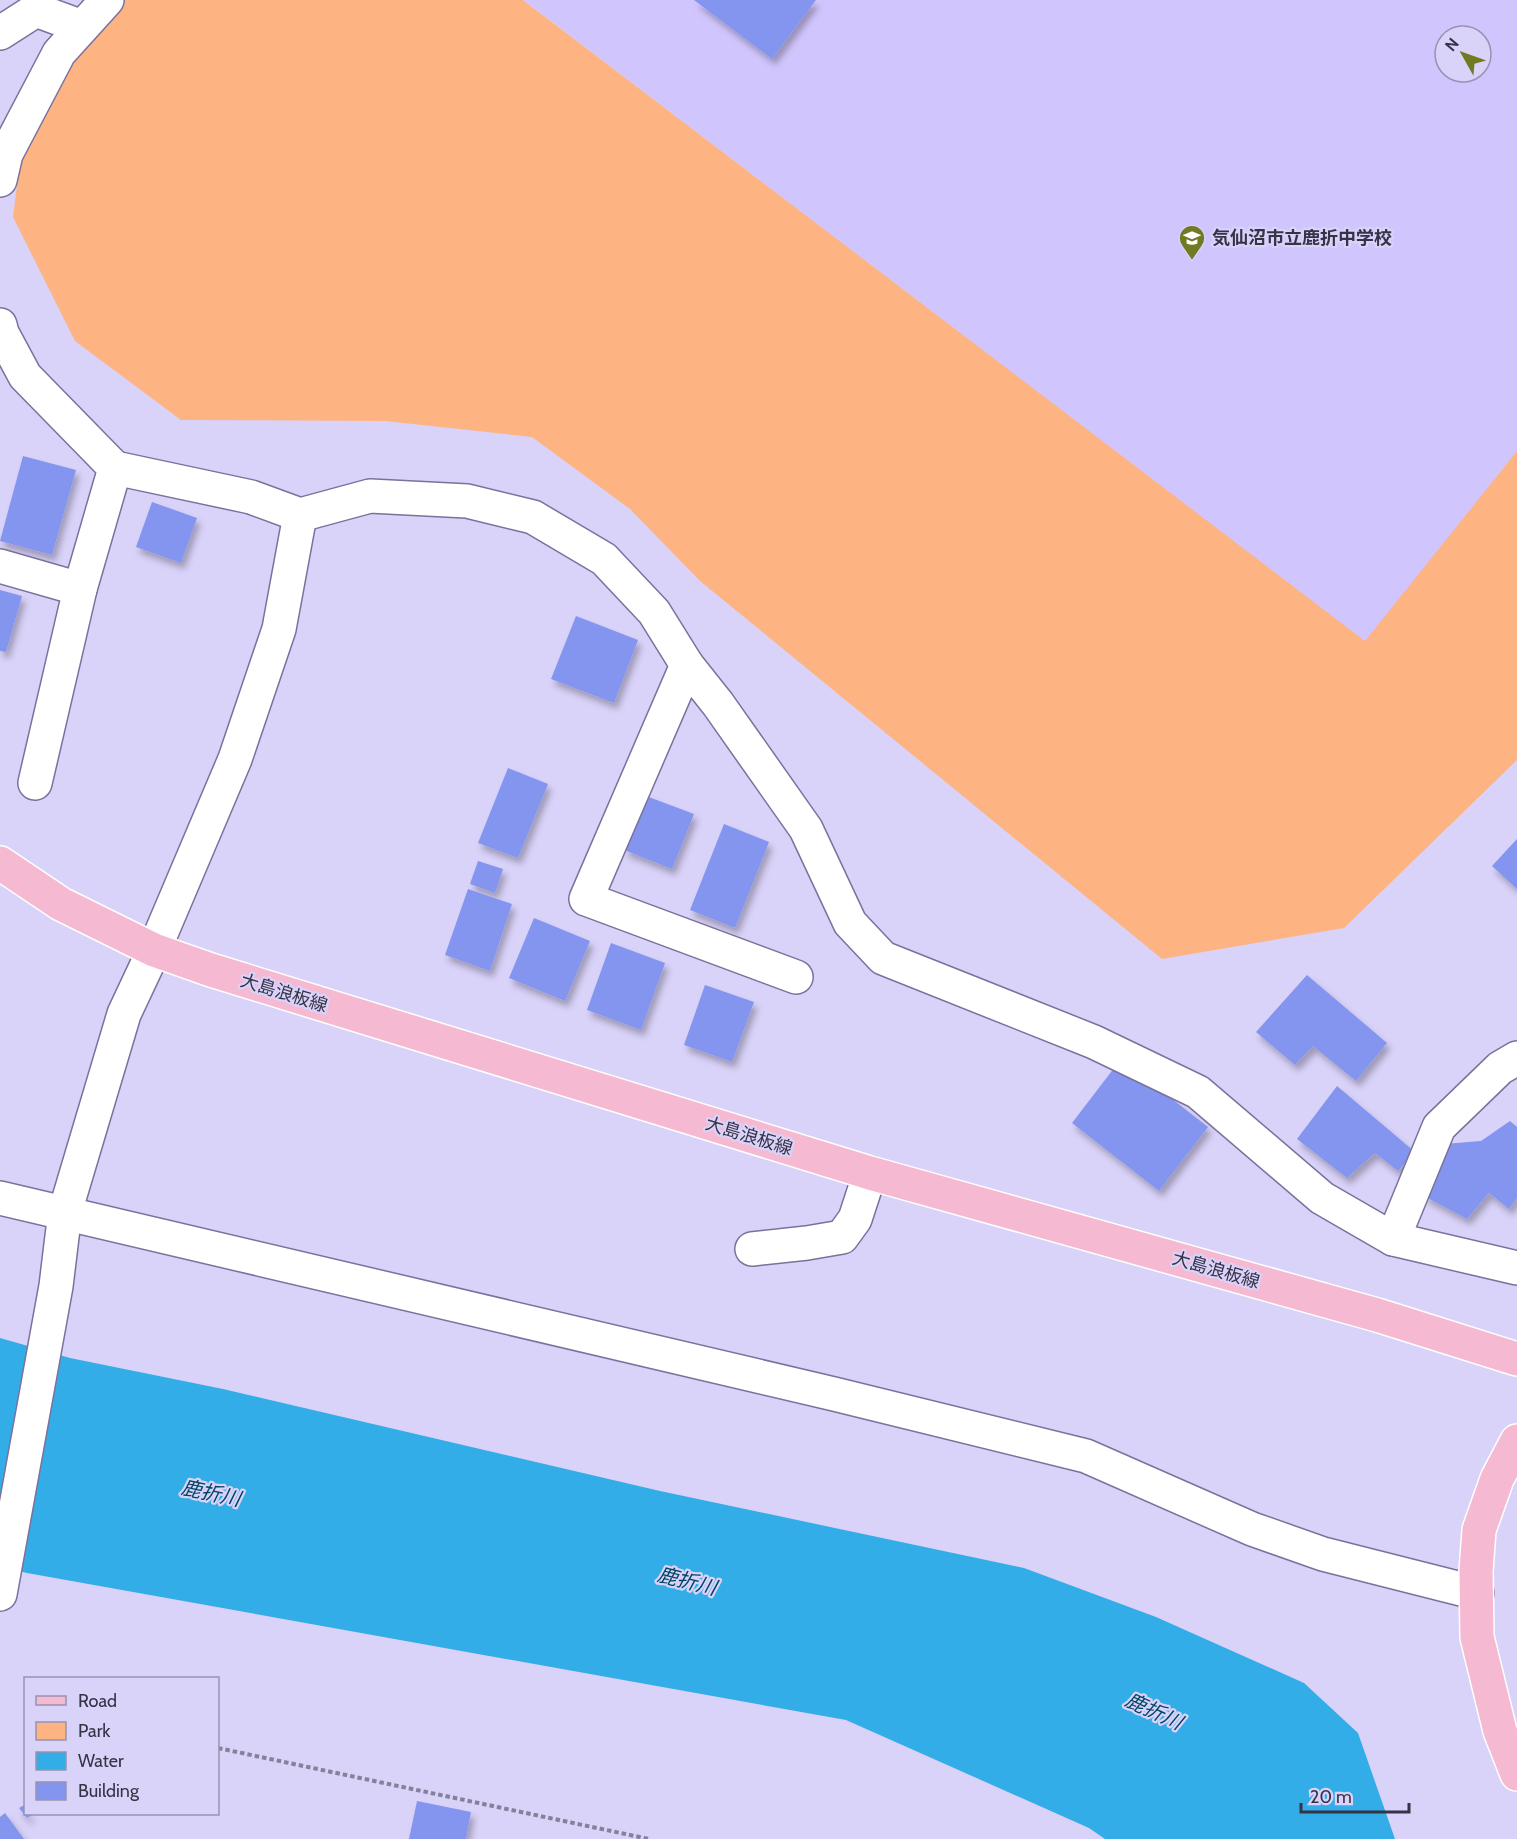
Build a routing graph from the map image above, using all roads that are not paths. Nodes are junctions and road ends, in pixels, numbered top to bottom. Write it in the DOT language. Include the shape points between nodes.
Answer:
graph roads {
  1 [pos="106,0"];
  2 [pos="82,27"];
  3 [pos="0,33"];
  4 [pos="0,180"];
  5 [pos="0,325"];
  6 [pos="12,375"];
  7 [pos="116,468"];
  8 [pos="300,515"];
  9 [pos="0,566"];
  10 [pos="80,589"];
  11 [pos="687,665"];
  12 [pos="35,783"];
  13 [pos="0,863"];
  14 [pos="154,950"];
  15 [pos="796,977"];
  16 [pos="1517,1058"];
  17 [pos="870,1173"];
  18 [pos="0,1198"];
  19 [pos="65,1212"];
  20 [pos="1394,1239"];
  21 [pos="752,1249"];
  22 [pos="1517,1268"];
  23 [pos="1517,1359"];
  24 [pos="1517,1441"];
  25 [pos="1477,1593"];
  26 [pos="0,1594"];
  27 [pos="1517,1774"];
  1 -- 2 [label="street"];
  2 -- 3 [label="street" via="36,10"];
  2 -- 4 [label="street" via="59,53 6,154"];
  5 -- 6 [label="street"];
  6 -- 7 [label="street"];
  7 -- 8 [label="street" via="251,497"];
  7 -- 10 [label="street"];
  8 -- 11 [label="street" via="370,496 467,501 533,517 604,559 654,612"];
  8 -- 14 [label="street" via="272,650 235,759"];
  9 -- 10 [label="street"];
  10 -- 12 [label="street"];
  11 -- 15 [label="street" via="586,899"];
  11 -- 20 [label="street" via="806,829 850,923 883,958 1094,1042 1198,1092 1322,1198"];
  13 -- 14 [label="main road, 大島浪板線" via="61,904"];
  14 -- 17 [label="main road, 大島浪板線"];
  14 -- 19 [label="street" via="124,1014"];
  16 -- 20 [label="street" via="1500,1068 1439,1127"];
  17 -- 21 [label="street" via="855,1219 842,1237"];
  17 -- 23 [label="main road, 大島浪板線" via="1377,1315"];
  18 -- 19 [label="street"];
  19 -- 25 [label="street" via="1086,1456 1262,1533 1323,1554"];
  19 -- 26 [label="street" via="57,1286"];
  20 -- 22 [label="street"];
  24 -- 25 [label="main road" via="1497,1479 1479,1530"];
  25 -- 27 [label="main road" via="1478,1637 1500,1731"];
}
